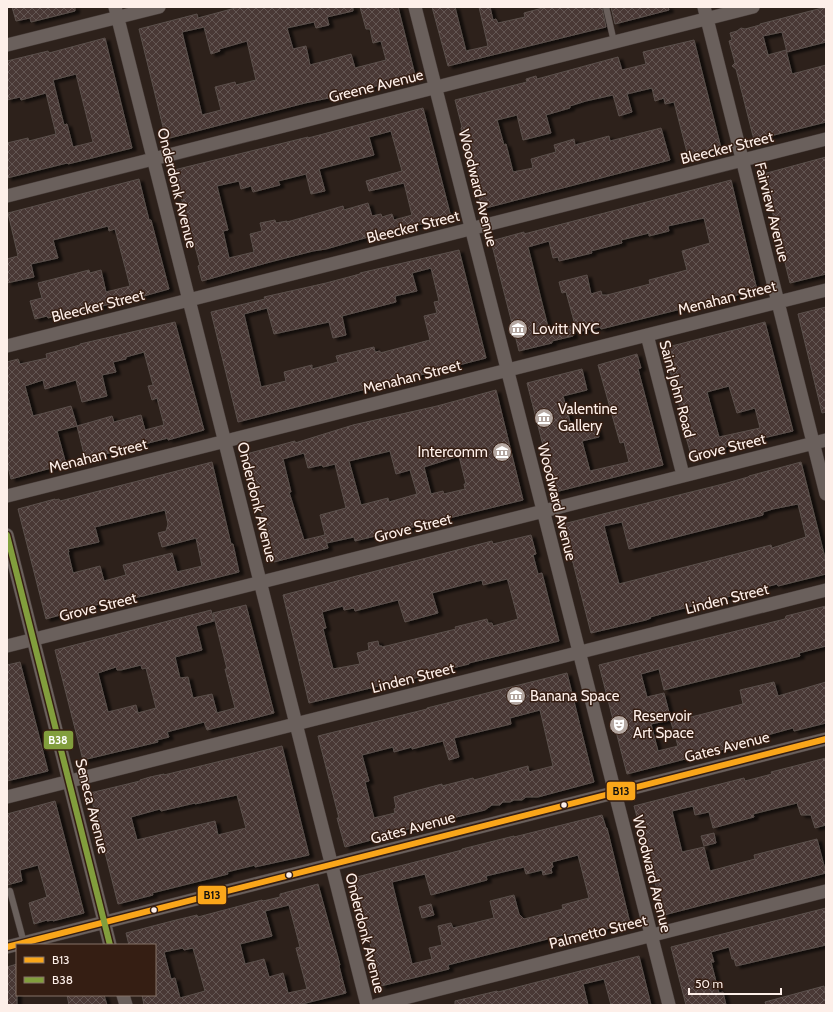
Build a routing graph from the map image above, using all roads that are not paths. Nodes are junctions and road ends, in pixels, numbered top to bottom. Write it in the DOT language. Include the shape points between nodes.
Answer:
graph roads {
  1 [pos="159,7"];
  2 [pos="415,7"];
  3 [pos="606,7"];
  4 [pos="753,7"];
  5 [pos="117,12"];
  6 [pos="705,13"];
  7 [pos="614,42"];
  8 [pos="7,45"];
  9 [pos="436,87"];
  10 [pos="826,139"];
  11 [pos="154,159"];
  12 [pos="742,160"];
  13 [pos="7,196"];
  14 [pos="471,228"];
  15 [pos="826,290"];
  16 [pos="189,300"];
  17 [pos="778,302"];
  18 [pos="647,335"];
  19 [pos="7,346"];
  20 [pos="508,370"];
  21 [pos="826,440"];
  22 [pos="225,441"];
  23 [pos="813,443"];
  24 [pos="683,475"];
  25 [pos="826,494"];
  26 [pos="7,496"];
  27 [pos="543,511"];
  28 [pos="7,535"];
  29 [pos="260,582"];
  30 [pos="826,590"];
  31 [pos="33,640"];
  32 [pos="7,646"];
  33 [pos="579,653"];
  34 [pos="296,724"];
  35 [pos="826,738"];
  36 [pos="69,781"];
  37 [pos="615,792"];
  38 [pos="7,797"];
  39 [pos="332,865"];
  40 [pos="10,891"];
  41 [pos="826,891"];
  42 [pos="105,922"];
  43 [pos="651,935"];
  44 [pos="24,943"];
  45 [pos="20,944"];
  46 [pos="110,944"];
  47 [pos="367,1005"];
  48 [pos="377,1005"];
  49 [pos="669,1005"];
  1 -- 5 [label="street"];
  2 -- 9 [label="street, Woodward Avenue"];
  3 -- 7 [label="lane"];
  4 -- 6 [label="street, Greene Avenue"];
  5 -- 8 [label="street"];
  5 -- 11 [label="street, Onderdonk Avenue"];
  6 -- 7 [label="street, Greene Avenue"];
  6 -- 12 [label="street, Fairview Avenue"];
  7 -- 9 [label="street, Greene Avenue"];
  9 -- 11 [label="street, Greene Avenue"];
  9 -- 14 [label="street, Woodward Avenue"];
  10 -- 12 [label="street, Bleecker Street"];
  11 -- 13 [label="street, Greene Avenue"];
  11 -- 16 [label="street, Onderdonk Avenue"];
  12 -- 14 [label="street, Bleecker Street"];
  12 -- 17 [label="street, Fairview Avenue"];
  14 -- 16 [label="street, Bleecker Street"];
  14 -- 20 [label="street, Woodward Avenue"];
  15 -- 17 [label="street, Menahan Street"];
  16 -- 19 [label="street, Bleecker Street"];
  16 -- 22 [label="street, Onderdonk Avenue"];
  17 -- 18 [label="street, Menahan Street"];
  17 -- 23 [label="street, Fairview Avenue"];
  18 -- 20 [label="street, Menahan Street"];
  18 -- 24 [label="street, Saint John Road"];
  20 -- 22 [label="street, Menahan Street"];
  20 -- 27 [label="street, Woodward Avenue"];
  21 -- 23 [label="street, Grove Street"];
  22 -- 26 [label="street, Menahan Street"];
  22 -- 29 [label="street, Onderdonk Avenue"];
  23 -- 24 [label="street, Grove Street"];
  23 -- 25 [label="street, Fairview Avenue"];
  24 -- 27 [label="street, Grove Street"];
  27 -- 29 [label="street, Grove Street"];
  27 -- 33 [label="street, Woodward Avenue"];
  28 -- 31 [label="street, Seneca Avenue"];
  29 -- 31 [label="street, Grove Street"];
  29 -- 34 [label="street, Onderdonk Avenue"];
  30 -- 33 [label="street, Linden Street"];
  31 -- 32 [label="street, Grove Street"];
  31 -- 36 [label="street, Seneca Avenue"];
  33 -- 34 [label="street, Linden Street"];
  33 -- 37 [label="street, Woodward Avenue"];
  34 -- 36 [label="street, Linden Street"];
  34 -- 39 [label="street, Onderdonk Avenue"];
  35 -- 37 [label="street, Gates Avenue"];
  36 -- 38 [label="street, Linden Street"];
  36 -- 42 [label="street, Seneca Avenue"];
  37 -- 39 [label="street, Gates Avenue"];
  37 -- 43 [label="street, Woodward Avenue"];
  39 -- 42 [label="street, Gates Avenue"];
  39 -- 47 [label="street, Onderdonk Avenue"];
  40 -- 44 [label="lane"];
  41 -- 43 [label="street, Palmetto Street"];
  42 -- 44 [label="street, Gates Avenue"];
  42 -- 46 [label="street, Seneca Avenue"];
  43 -- 48 [label="street, Palmetto Street"];
  43 -- 49 [label="street, Woodward Avenue"];
  44 -- 45 [label="street, Gates Avenue"];
}
